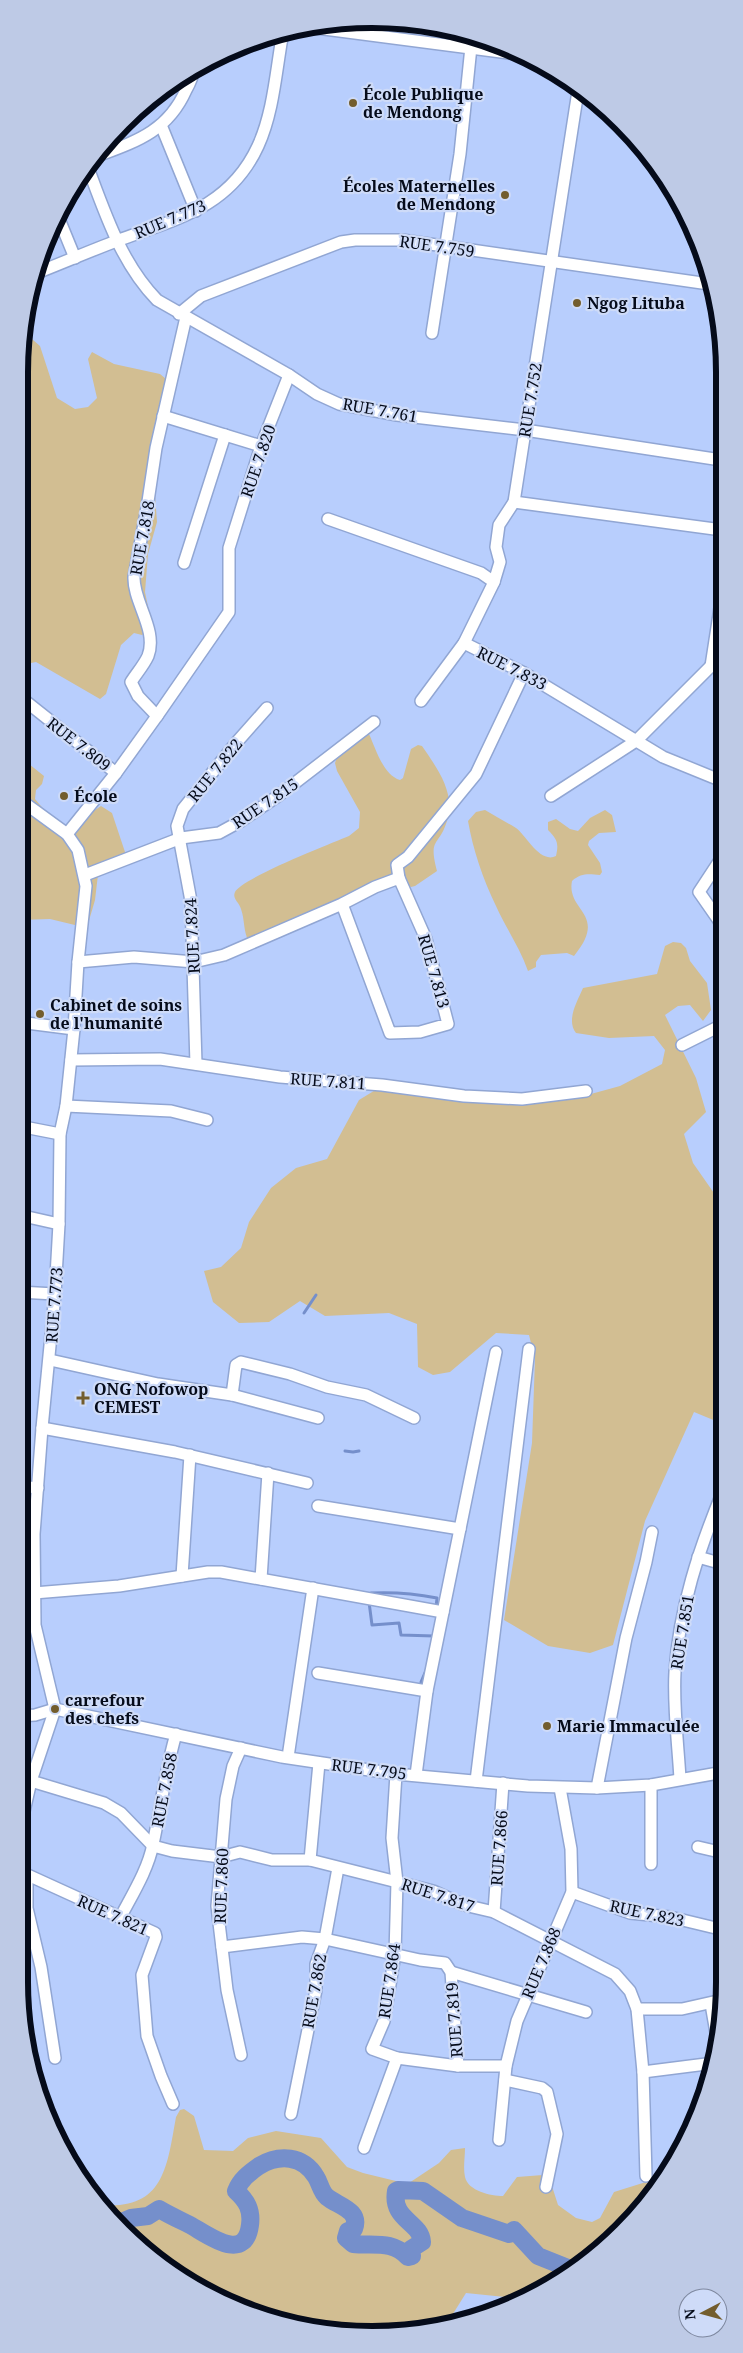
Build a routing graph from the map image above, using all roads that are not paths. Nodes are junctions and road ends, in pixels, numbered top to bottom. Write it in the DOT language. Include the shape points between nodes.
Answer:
graph roads {
  1 [pos="371,28"];
  2 [pos="332,30"];
  3 [pos="370,34"];
  4 [pos="282,39"];
  5 [pos="471,47"];
  6 [pos="494,51"];
  7 [pos="190,80"];
  8 [pos="577,96"];
  9 [pos="162,125"];
  10 [pos="108,151"];
  11 [pos="90,173"];
  12 [pos="196,211"];
  13 [pos="61,223"];
  14 [pos="116,242"];
  15 [pos="446,248"];
  16 [pos="75,258"];
  17 [pos="551,262"];
  18 [pos="43,271"];
  19 [pos="704,283"];
  20 [pos="182,315"];
  21 [pos="432,333"];
  22 [pos="289,375"];
  23 [pos="163,416"];
  24 [pos="525,430"];
  25 [pos="225,434"];
  26 [pos="261,446"];
  27 [pos="716,459"];
  28 [pos="514,502"];
  29 [pos="328,519"];
  30 [pos="716,529"];
  31 [pos="184,564"];
  32 [pos="494,582"];
  33 [pos="464,643"];
  34 [pos="716,666"];
  35 [pos="524,672"];
  36 [pos="421,701"];
  37 [pos="28,703"];
  38 [pos="267,708"];
  39 [pos="157,716"];
  40 [pos="374,722"];
  41 [pos="636,741"];
  42 [pos="116,773"];
  43 [pos="716,779"];
  44 [pos="551,796"];
  45 [pos="28,805"];
  46 [pos="67,834"];
  47 [pos="181,838"];
  48 [pos="716,868"];
  49 [pos="85,875"];
  50 [pos="399,878"];
  51 [pos="342,904"];
  52 [pos="716,917"];
  53 [pos="78,962"];
  54 [pos="194,962"];
  55 [pos="28,1023"];
  56 [pos="716,1028"];
  57 [pos="74,1029"];
  58 [pos="682,1045"];
  59 [pos="71,1060"];
  60 [pos="196,1064"];
  61 [pos="586,1091"];
  62 [pos="66,1106"];
  63 [pos="206,1120"];
  64 [pos="28,1128"];
  65 [pos="60,1134"];
  66 [pos="28,1217"];
  67 [pos="59,1224"];
  68 [pos="28,1292"];
  69 [pos="56,1294"];
  70 [pos="529,1349"];
  71 [pos="496,1352"];
  72 [pos="50,1360"];
  73 [pos="232,1396"];
  74 [pos="318,1418"];
  75 [pos="414,1418"];
  76 [pos="42,1428"];
  77 [pos="190,1455"];
  78 [pos="268,1473"];
  79 [pos="307,1483"];
  80 [pos="28,1487"];
  81 [pos="38,1488"];
  82 [pos="318,1506"];
  83 [pos="716,1509"];
  84 [pos="460,1528"];
  85 [pos="652,1532"];
  86 [pos="698,1557"];
  87 [pos="716,1562"];
  88 [pos="182,1576"];
  89 [pos="261,1579"];
  90 [pos="314,1588"];
  91 [pos="34,1593"];
  92 [pos="443,1612"];
  93 [pos="318,1673"];
  94 [pos="427,1691"];
  95 [pos="56,1709"];
  96 [pos="28,1715"];
  97 [pos="176,1734"];
  98 [pos="241,1748"];
  99 [pos="288,1758"];
  100 [pos="318,1763"];
  101 [pos="716,1773"];
  102 [pos="396,1774"];
  103 [pos="416,1775"];
  104 [pos="680,1779"];
  105 [pos="32,1781"];
  106 [pos="476,1781"];
  107 [pos="503,1783"];
  108 [pos="651,1785"];
  109 [pos="560,1788"];
  110 [pos="597,1788"];
  111 [pos="28,1797"];
  112 [pos="153,1846"];
  113 [pos="698,1847"];
  114 [pos="716,1851"];
  115 [pos="221,1857"];
  116 [pos="310,1860"];
  117 [pos="651,1864"];
  118 [pos="338,1868"];
  119 [pos="28,1875"];
  120 [pos="397,1882"];
  121 [pos="572,1892"];
  122 [pos="494,1912"];
  123 [pos="28,1916"];
  124 [pos="120,1918"];
  125 [pos="716,1928"];
  126 [pos="325,1939"];
  127 [pos="549,1942"];
  128 [pos="222,1947"];
  129 [pos="395,1954"];
  130 [pos="451,1972"];
  131 [pos="527,1995"];
  132 [pos="715,2003"];
  133 [pos="711,2004"];
  134 [pos="637,2009"];
  135 [pos="586,2012"];
  136 [pos="714,2019"];
  137 [pos="241,2055"];
  138 [pos="55,2058"];
  139 [pos="397,2058"];
  140 [pos="706,2064"];
  141 [pos="458,2066"];
  142 [pos="506,2066"];
  143 [pos="643,2072"];
  144 [pos="505,2080"];
  145 [pos="173,2104"];
  146 [pos="291,2114"];
  147 [pos="499,2140"];
  148 [pos="364,2148"];
  149 [pos="646,2176"];
  150 [pos="546,2187"];
  1 -- 3 [label="street"];
  2 -- 3 [label="street"];
  3 -- 5 [label="street"];
  4 -- 12 [label="street, RUE 7.773" via="266,124 258,146 232,186"];
  5 -- 6 [label="street"];
  5 -- 15 [label="street"];
  7 -- 9 [label="street" via="182,100"];
  8 -- 17 [label="street, RUE 7.752"];
  9 -- 10 [label="street"];
  9 -- 12 [label="street"];
  11 -- 14 [label="street, RUE 7.761"];
  12 -- 14 [label="street, RUE 7.773"];
  13 -- 16 [label="street"];
  14 -- 16 [label="street, RUE 7.773"];
  14 -- 20 [label="street, RUE 7.761" via="146,289"];
  15 -- 17 [label="street, RUE 7.759"];
  15 -- 20 [label="street, RUE 7.759" via="402,240 340,242 201,296"];
  15 -- 21 [label="street"];
  16 -- 18 [label="street, RUE 7.773"];
  17 -- 19 [label="street, RUE 7.759"];
  17 -- 24 [label="street, RUE 7.752"];
  20 -- 22 [label="street, RUE 7.761"];
  20 -- 23 [label="street, RUE 7.818"];
  22 -- 24 [label="street, RUE 7.761" via="317,394 346,406"];
  22 -- 26 [label="street, RUE 7.820"];
  23 -- 25 [label="street"];
  23 -- 39 [label="street, RUE 7.818" via="134,577 134,588 149,631 149,648 131,682 138,696"];
  24 -- 27 [label="street, RUE 7.761"];
  24 -- 28 [label="street, RUE 7.752"];
  25 -- 26 [label="street"];
  25 -- 31 [label="street"];
  26 -- 39 [label="street, RUE 7.820" via="229,548 229,612"];
  28 -- 30 [label="street"];
  28 -- 32 [label="street, RUE 7.833" via="499,525 496,547 500,562"];
  29 -- 32 [label="street" via="472,569"];
  32 -- 33 [label="street, RUE 7.833"];
  33 -- 35 [label="street, RUE 7.833"];
  33 -- 36 [label="street"];
  34 -- 41 [label="street"];
  35 -- 41 [label="street, RUE 7.833"];
  35 -- 50 [label="street" via="476,774 408,857 397,865"];
  37 -- 42 [label="street, RUE 7.809"];
  38 -- 47 [label="street, RUE 7.822" via="183,809 177,826"];
  39 -- 42 [label="street"];
  40 -- 47 [label="street, RUE 7.815" via="241,821 219,832"];
  41 -- 43 [label="street, RUE 7.833" via="663,757"];
  41 -- 44 [label="street"];
  42 -- 46 [label="street"];
  45 -- 46 [label="street, RUE 7.773"];
  46 -- 49 [label="street, RUE 7.773" via="78,850"];
  47 -- 49 [label="street, RUE 7.815"];
  47 -- 54 [label="street, RUE 7.824" via="192,901"];
  48 -- 52 [label="street" via="699,894"];
  49 -- 53 [label="street, RUE 7.773"];
  50 -- 51 [label="street"];
  50 -- 51 [label="street, RUE 7.813" via="426,939 448,1024 420,1032 390,1033"];
  51 -- 54 [label="street" via="224,955"];
  53 -- 54 [label="street" via="134,957"];
  53 -- 57 [label="street, RUE 7.773"];
  54 -- 60 [label="street, RUE 7.824"];
  55 -- 57 [label="street"];
  56 -- 58 [label="street"];
  57 -- 59 [label="street, RUE 7.773"];
  59 -- 60 [label="street, RUE 7.811" via="144,1058"];
  59 -- 62 [label="street, RUE 7.773"];
  60 -- 61 [label="street, RUE 7.811" via="280,1077 382,1085 464,1096 522,1099"];
  62 -- 63 [label="street" via="164,1110"];
  62 -- 65 [label="street, RUE 7.773"];
  64 -- 65 [label="street"];
  65 -- 67 [label="street, RUE 7.773"];
  66 -- 67 [label="street"];
  67 -- 69 [label="street, RUE 7.773"];
  68 -- 69 [label="street"];
  69 -- 72 [label="street, RUE 7.773"];
  70 -- 106 [label="street"];
  71 -- 84 [label="street"];
  72 -- 73 [label="street" via="158,1384"];
  72 -- 76 [label="street, RUE 7.773"];
  73 -- 74 [label="street"];
  73 -- 75 [label="street" via="236,1365 241,1362 366,1395"];
  76 -- 77 [label="street"];
  76 -- 81 [label="street, RUE 7.773"];
  77 -- 78 [label="street"];
  77 -- 88 [label="street"];
  78 -- 79 [label="street"];
  78 -- 89 [label="street"];
  80 -- 81 [label="street"];
  81 -- 91 [label="street, RUE 7.773"];
  82 -- 84 [label="street"];
  83 -- 86 [label="street, RUE 7.851"];
  84 -- 92 [label="street"];
  85 -- 110 [label="street" via="626,1638"];
  86 -- 87 [label="street"];
  86 -- 104 [label="street, RUE 7.851" via="677,1653 674,1694"];
  88 -- 89 [label="street" via="221,1572"];
  88 -- 91 [label="street" via="119,1586"];
  89 -- 90 [label="street"];
  90 -- 92 [label="street"];
  90 -- 99 [label="street"];
  91 -- 95 [label="street, RUE 7.773" via="38,1638"];
  92 -- 94 [label="street"];
  93 -- 94 [label="street"];
  94 -- 103 [label="street"];
  95 -- 96 [label="street, RUE 7.795"];
  95 -- 97 [label="street, RUE 7.795"];
  95 -- 105 [label="street"];
  97 -- 98 [label="street, RUE 7.795"];
  97 -- 112 [label="street, RUE 7.858" via="161,1793"];
  98 -- 99 [label="street, RUE 7.795"];
  98 -- 115 [label="street, RUE 7.860" via="233,1766 226,1799"];
  99 -- 100 [label="street, RUE 7.795"];
  100 -- 102 [label="street, RUE 7.795"];
  100 -- 116 [label="street"];
  101 -- 104 [label="street, RUE 7.795"];
  102 -- 103 [label="street, RUE 7.795"];
  102 -- 120 [label="street, RUE 7.864" via="392,1838"];
  103 -- 106 [label="street, RUE 7.795"];
  104 -- 108 [label="street, RUE 7.795"];
  105 -- 111 [label="street"];
  105 -- 112 [label="street" via="108,1805 121,1813"];
  106 -- 107 [label="street, RUE 7.795"];
  107 -- 109 [label="street, RUE 7.795"];
  107 -- 122 [label="street, RUE 7.866"];
  108 -- 110 [label="street, RUE 7.795"];
  108 -- 117 [label="street"];
  109 -- 110 [label="street, RUE 7.795"];
  109 -- 121 [label="street, RUE 7.868" via="571,1849"];
  112 -- 115 [label="street, RUE 7.817"];
  112 -- 124 [label="street, RUE 7.858"];
  113 -- 114 [label="street"];
  115 -- 116 [label="street, RUE 7.817" via="240,1852 272,1860"];
  115 -- 128 [label="street, RUE 7.860" via="217,1906"];
  116 -- 118 [label="street, RUE 7.817"];
  118 -- 120 [label="street, RUE 7.817"];
  118 -- 126 [label="street, RUE 7.862"];
  119 -- 124 [label="street, RUE 7.821"];
  120 -- 122 [label="street, RUE 7.817"];
  120 -- 129 [label="street, RUE 7.864"];
  121 -- 125 [label="street, RUE 7.823" via="630,1913 670,1917"];
  121 -- 127 [label="street, RUE 7.868"];
  122 -- 127 [label="street, RUE 7.817"];
  123 -- 138 [label="street" via="41,1967"];
  124 -- 145 [label="street, RUE 7.821" via="150,1931 156,1937 141,1982 147,2036"];
  126 -- 128 [label="street, RUE 7.819" via="286,1938"];
  126 -- 129 [label="street, RUE 7.819"];
  126 -- 146 [label="street, RUE 7.862" via="316,1964 316,1990"];
  127 -- 131 [label="street, RUE 7.868"];
  127 -- 134 [label="street, RUE 7.817" via="615,1974 630,1991"];
  128 -- 137 [label="street, RUE 7.860" via="230,2015"];
  129 -- 130 [label="street, RUE 7.819" via="445,1963"];
  129 -- 139 [label="street, RUE 7.864" via="384,2021 372,2049"];
  130 -- 131 [label="street"];
  130 -- 141 [label="street, RUE 7.819"];
  131 -- 135 [label="street"];
  131 -- 142 [label="street, RUE 7.868"];
  132 -- 133 [label="street"];
  133 -- 134 [label="street" via="682,2009"];
  133 -- 136 [label="street"];
  134 -- 143 [label="street, RUE 7.817"];
  139 -- 141 [label="street, RUE 7.864"];
  139 -- 148 [label="street"];
  140 -- 143 [label="street"];
  141 -- 142 [label="street, RUE 7.864"];
  142 -- 144 [label="street, RUE 7.868"];
  143 -- 149 [label="street, RUE 7.817"];
  144 -- 147 [label="street, RUE 7.868"];
  144 -- 150 [label="street" via="547,2092 557,2134"];
}
